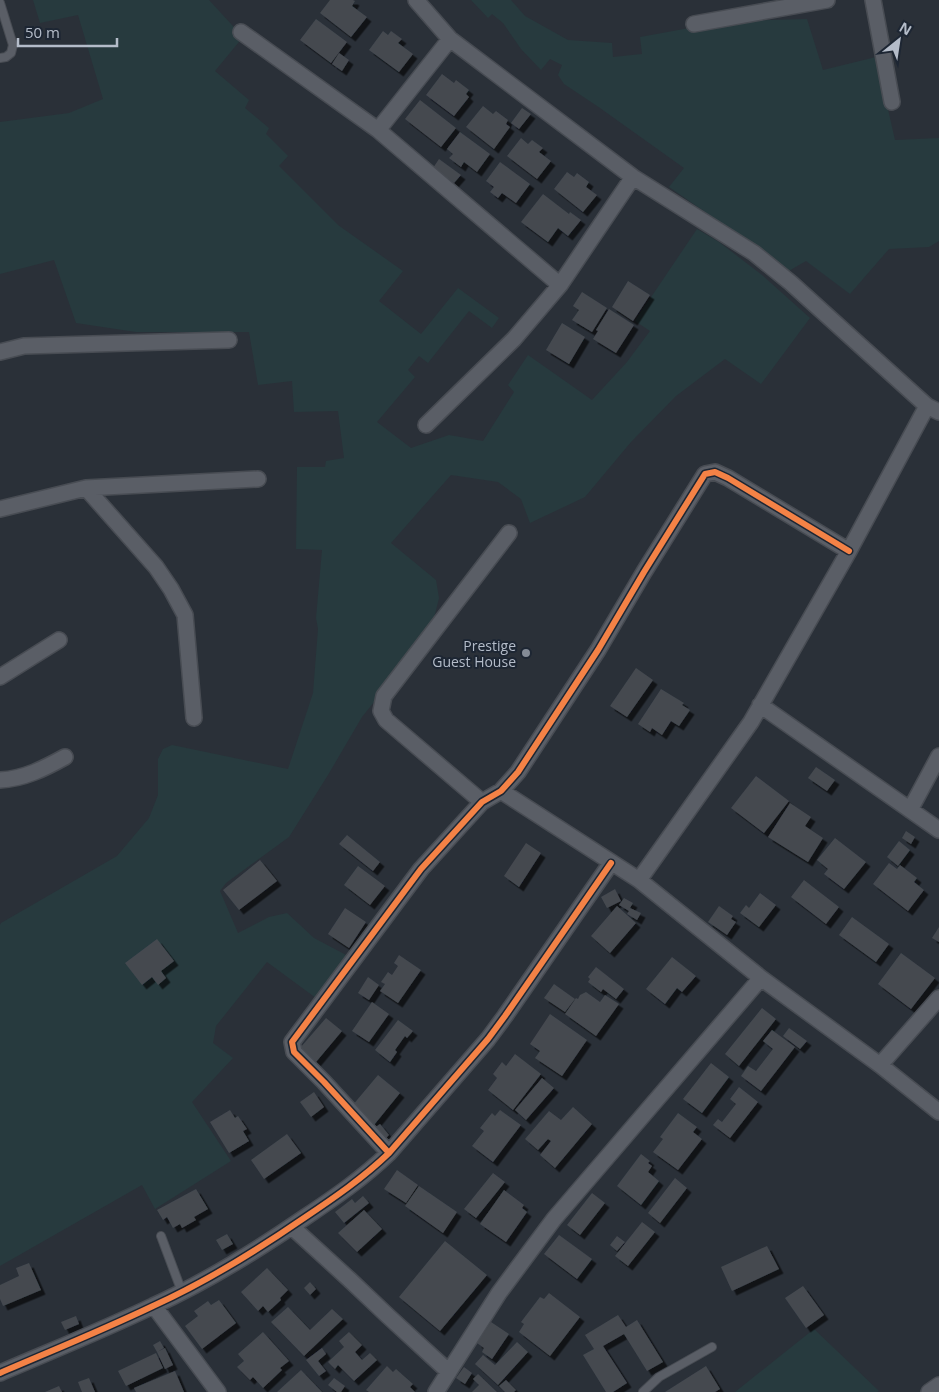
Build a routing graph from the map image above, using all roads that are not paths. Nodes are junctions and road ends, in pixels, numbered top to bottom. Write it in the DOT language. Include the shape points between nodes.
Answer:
graph roads {
  1 [pos="416,0"];
  2 [pos="827,0"];
  3 [pos="872,0"];
  4 [pos="0,3"];
  5 [pos="1,12"];
  6 [pos="694,24"];
  7 [pos="241,32"];
  8 [pos="450,39"];
  9 [pos="0,58"];
  10 [pos="892,102"];
  11 [pos="378,130"];
  12 [pos="633,177"];
  13 [pos="560,285"];
  14 [pos="229,340"];
  15 [pos="0,352"];
  16 [pos="933,409"];
  17 [pos="426,425"];
  18 [pos="258,479"];
  19 [pos="86,488"];
  20 [pos="0,509"];
  21 [pos="509,533"];
  22 [pos="848,551"];
  23 [pos="59,640"];
  24 [pos="0,677"];
  25 [pos="760,705"];
  26 [pos="194,718"];
  27 [pos="939,756"];
  28 [pos="65,757"];
  29 [pos="0,780"];
  30 [pos="501,791"];
  31 [pos="482,802"];
  32 [pos="910,810"];
  33 [pos="939,830"];
  34 [pos="611,863"];
  35 [pos="639,880"];
  36 [pos="761,978"];
  37 [pos="939,998"];
  38 [pos="880,1065"];
  39 [pos="939,1112"];
  40 [pos="388,1153"];
  41 [pos="292,1227"];
  42 [pos="161,1236"];
  43 [pos="182,1292"];
  44 [pos="154,1306"];
  45 [pos="712,1347"];
  46 [pos="449,1372"];
  47 [pos="0,1373"];
  48 [pos="939,1385"];
  49 [pos="218,1392"];
  50 [pos="436,1392"];
  51 [pos="643,1392"];
  52 [pos="929,1392"];
  1 -- 8 [label="street"];
  2 -- 6 [label="street"];
  3 -- 10 [label="street"];
  4 -- 5 [label="lane"];
  5 -- 9 [label="lane" via="13,45 11,53"];
  7 -- 11 [label="street"];
  8 -- 11 [label="street"];
  8 -- 12 [label="street"];
  11 -- 13 [label="street"];
  12 -- 13 [label="street"];
  12 -- 16 [label="street" via="754,254"];
  13 -- 17 [label="street" via="514,339"];
  14 -- 15 [label="street" via="24,346"];
  16 -- 22 [label="street"];
  18 -- 19 [label="street"];
  19 -- 20 [label="street"];
  19 -- 26 [label="street" via="156,567 185,615"];
  21 -- 31 [label="street" via="384,696 381,711 386,720"];
  22 -- 25 [label="street"];
  22 -- 30 [label="street" via="728,478 715,472 705,474 598,650 518,772"];
  23 -- 24 [label="street"];
  25 -- 32 [label="street"];
  25 -- 35 [label="street"];
  27 -- 32 [label="street"];
  28 -- 29 [label="street" via="42,770 11,780"];
  30 -- 31 [label="street"];
  30 -- 34 [label="street"];
  31 -- 40 [label="street" via="421,869 292,1042 294,1052"];
  32 -- 33 [label="street"];
  34 -- 35 [label="street"];
  34 -- 40 [label="street" via="488,1039"];
  35 -- 36 [label="street"];
  36 -- 38 [label="street"];
  36 -- 46 [label="street" via="554,1219 499,1293"];
  37 -- 38 [label="street"];
  38 -- 39 [label="street"];
  40 -- 41 [label="street" via="372,1169"];
  41 -- 43 [label="street"];
  41 -- 46 [label="street"];
  42 -- 43 [label="lane"];
  43 -- 44 [label="street"];
  44 -- 47 [label="street"];
  44 -- 49 [label="street"];
  45 -- 51 [label="lane" via="659,1377"];
  46 -- 50 [label="street"];
  48 -- 52 [label="street"];
}
